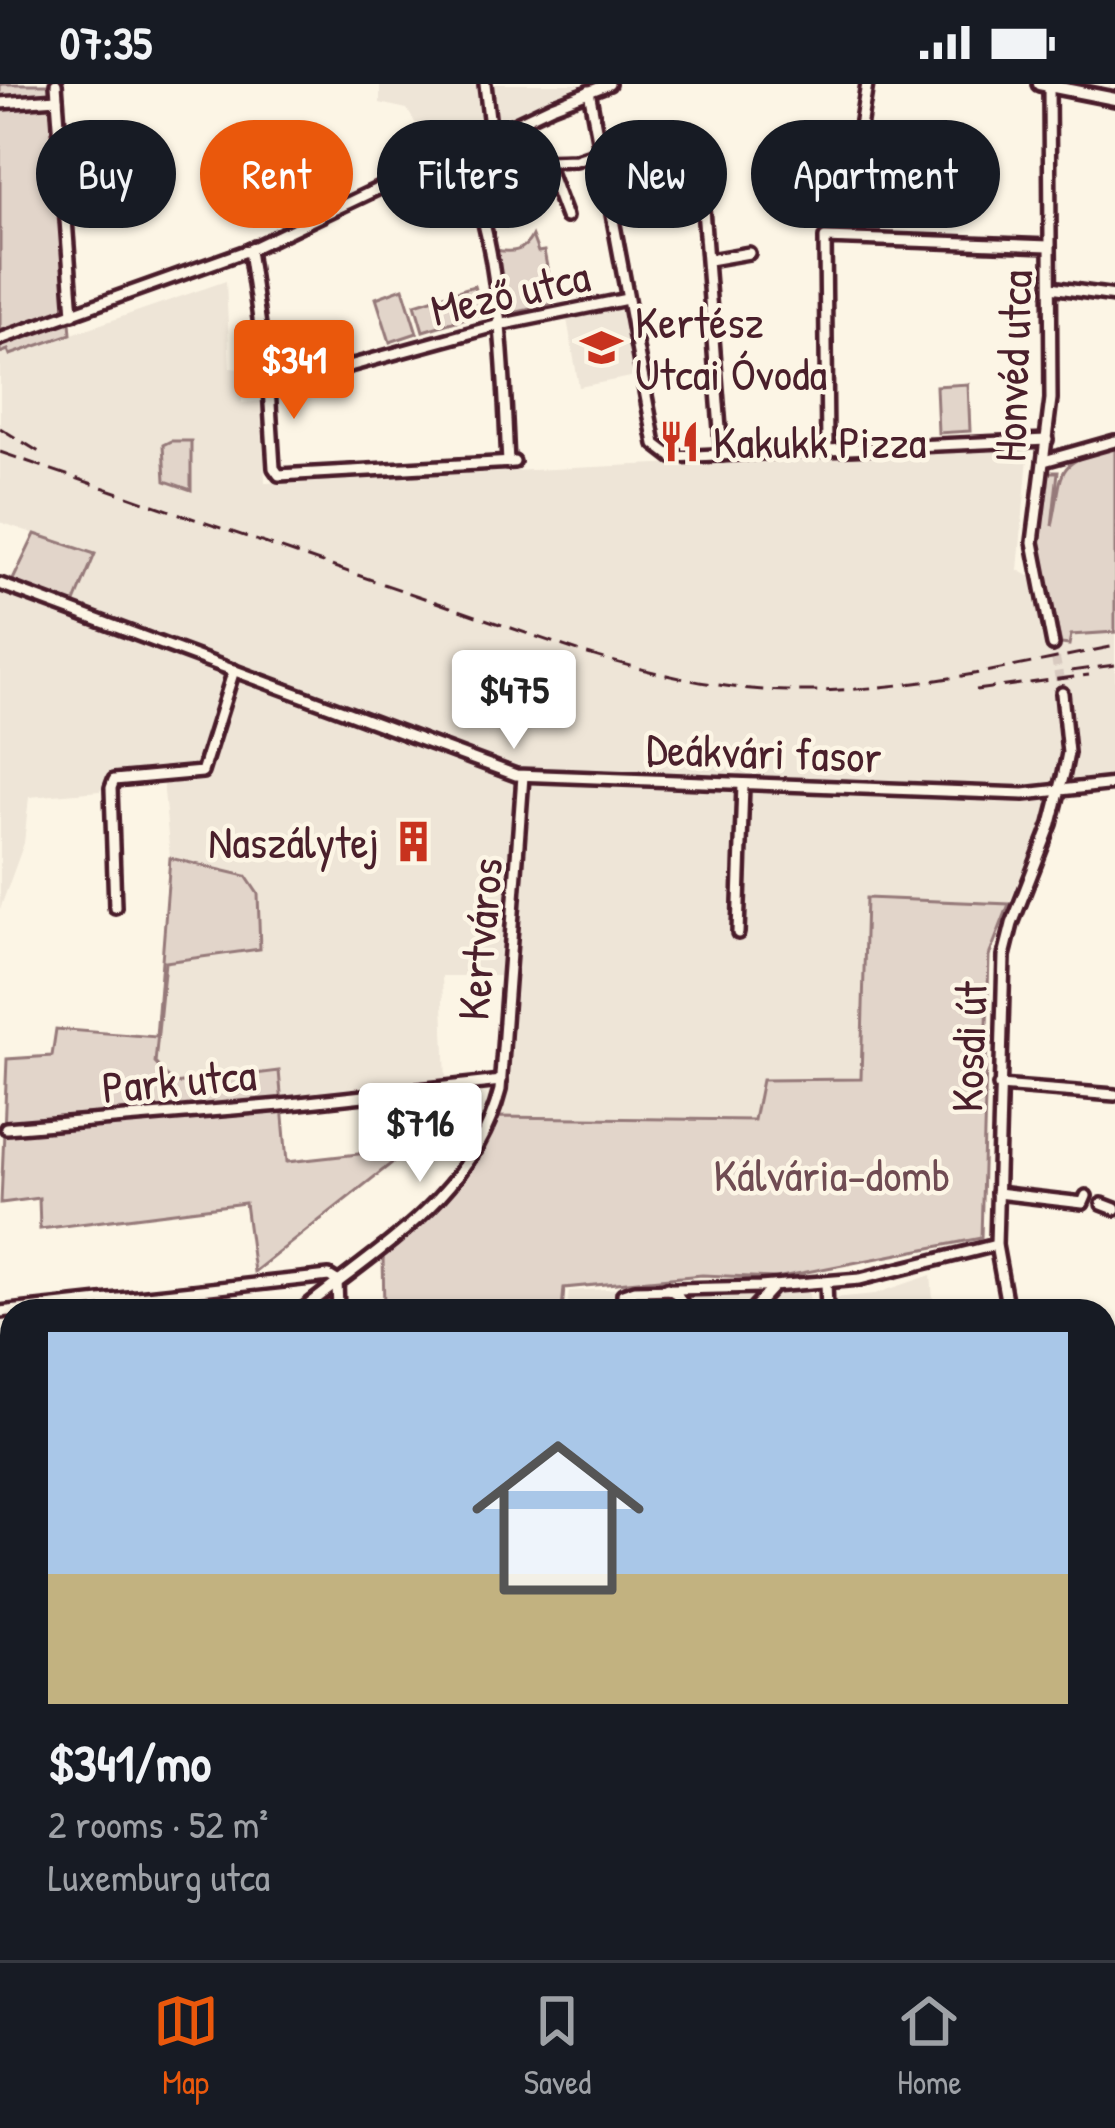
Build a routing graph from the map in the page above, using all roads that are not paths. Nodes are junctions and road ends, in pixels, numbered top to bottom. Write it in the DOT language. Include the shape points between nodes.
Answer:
graph roads {
  1 [pos="56,84"];
  2 [pos="485,84"];
  3 [pos="609,84"];
  4 [pos="867,84"];
  5 [pos="1046,85"];
  6 [pos="590,91"];
  7 [pos="57,99"];
  8 [pos="1115,99"];
  9 [pos="0,103"];
  10 [pos="489,120"];
  11 [pos="525,120"];
  12 [pos="595,120"];
  13 [pos="861,120"];
  14 [pos="377,189"];
  15 [pos="561,204"];
  16 [pos="566,217"];
  17 [pos="484,228"];
  18 [pos="614,228"];
  19 [pos="706,228"];
  20 [pos="1049,246"];
  21 [pos="249,250"];
  22 [pos="749,253"];
  23 [pos="709,260"];
  24 [pos="1051,286"];
  25 [pos="1115,296"];
  26 [pos="627,298"];
  27 [pos="73,314"];
  28 [pos="499,325"];
  29 [pos="0,339"];
  30 [pos="269,388"];
  31 [pos="1047,440"];
  32 [pos="1115,441"];
  33 [pos="827,448"];
  34 [pos="722,455"];
  35 [pos="1044,461"];
  36 [pos="0,584"];
  37 [pos="1053,645"];
  38 [pos="234,670"];
  39 [pos="1062,693"];
  40 [pos="524,776"];
  41 [pos="1115,784"];
  42 [pos="742,785"];
  43 [pos="1057,793"];
  44 [pos="115,907"];
  45 [pos="738,933"];
  46 [pos="501,1081"];
  47 [pos="999,1086"];
  48 [pos="1115,1095"];
  49 [pos="6,1128"];
  50 [pos="997,1192"];
  51 [pos="1086,1196"];
  52 [pos="1102,1204"];
  53 [pos="1115,1209"];
  54 [pos="996,1245"];
  55 [pos="338,1281"];
  56 [pos="826,1282"];
  57 [pos="774,1286"];
  58 [pos="704,1287"];
  59 [pos="667,1288"];
  60 [pos="133,1299"];
  61 [pos="316,1299"];
  62 [pos="338,1299"];
  63 [pos="623,1299"];
  64 [pos="677,1299"];
  65 [pos="695,1299"];
  66 [pos="762,1299"];
  67 [pos="827,1299"];
  68 [pos="1006,1299"];
  1 -- 7 [label="street"];
  2 -- 10 [label="street"];
  3 -- 6 [label="street"];
  4 -- 13 [label="street"];
  5 -- 8 [label="main road"];
  5 -- 20 [label="street, Honvéd utca"];
  6 -- 11 [label="street"];
  6 -- 12 [label="street"];
  7 -- 9 [label="street"];
  7 -- 27 [label="street"];
  14 -- 21 [label="street"];
  15 -- 16 [label="street"];
  17 -- 28 [label="street"];
  18 -- 26 [label="street"];
  19 -- 23 [label="street"];
  20 -- 24 [label="street, Honvéd utca"];
  20 -- 33 [label="street" via="825,238"];
  21 -- 27 [label="street"];
  21 -- 30 [label="street"];
  22 -- 23 [label="street"];
  23 -- 34 [label="street"];
  24 -- 25 [label="street"];
  24 -- 31 [label="street, Honvéd utca"];
  26 -- 28 [label="street, Mező utca"];
  26 -- 34 [label="street" via="655,444 672,457"];
  27 -- 29 [label="street"];
  28 -- 30 [label="street, Mező utca"];
  28 -- 30 [label="street" via="511,462 284,477 274,468"];
  31 -- 33 [label="street"];
  31 -- 35 [label="street, Honvéd utca"];
  32 -- 35 [label="street"];
  33 -- 34 [label="street"];
  35 -- 37 [label="street, Honvéd utca" via="1033,542"];
  36 -- 38 [label="street, Deákvári fasor"];
  38 -- 40 [label="street, Deákvári fasor"];
  38 -- 44 [label="street" via="202,772 114,780"];
  39 -- 43 [label="street" via="1068,753"];
  40 -- 42 [label="street, Deákvári fasor"];
  40 -- 46 [label="street, Kertváros"];
  41 -- 43 [label="street, Deákvári fasor"];
  42 -- 43 [label="street, Deákvári fasor"];
  42 -- 45 [label="street"];
  43 -- 47 [label="street, Kosdi út" via="1004,956"];
  46 -- 49 [label="street, Park utca"];
  46 -- 55 [label="street, Kertváros" via="494,1114 452,1184 402,1237"];
  47 -- 48 [label="street"];
  47 -- 50 [label="street, Kosdi út"];
  50 -- 51 [label="street" via="1083,1203"];
  50 -- 54 [label="street, Kosdi út"];
  52 -- 53 [label="street"];
  54 -- 56 [label="street"];
  54 -- 68 [label="street, Kosdi út"];
  55 -- 60 [label="street"];
  55 -- 61 [label="street, Kertváros"];
  55 -- 62 [label="street"];
  56 -- 57 [label="street"];
  56 -- 67 [label="street"];
  57 -- 58 [label="street"];
  57 -- 66 [label="street"];
  58 -- 59 [label="street"];
  58 -- 65 [label="street"];
  59 -- 63 [label="street" via="635,1289"];
  59 -- 64 [label="street"];
}
